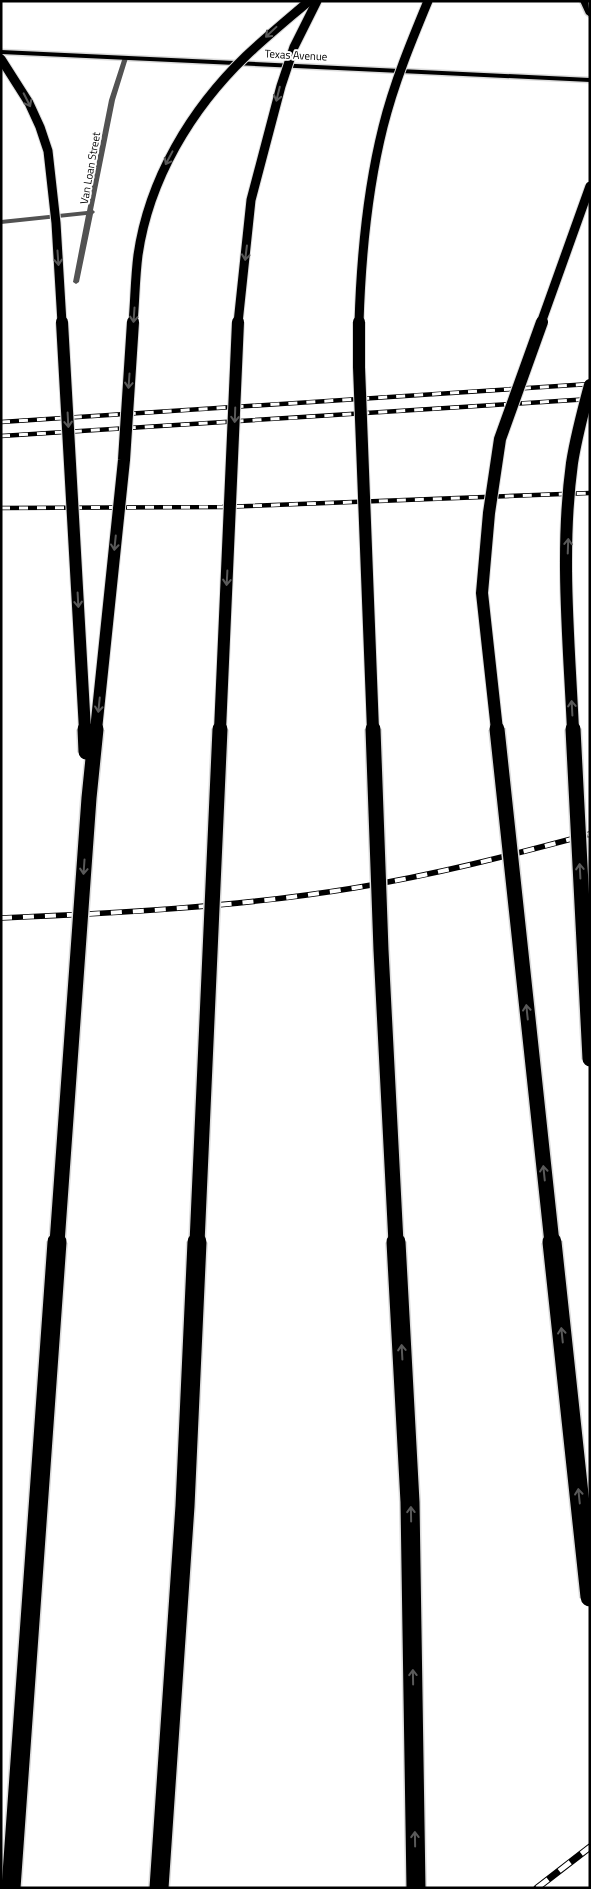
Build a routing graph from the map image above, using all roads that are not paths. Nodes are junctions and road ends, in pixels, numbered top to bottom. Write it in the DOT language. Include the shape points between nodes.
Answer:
graph roads {
  1 [pos="309,1"];
  2 [pos="317,1"];
  3 [pos="428,1"];
  4 [pos="584,1"];
  5 [pos="590,14"];
  6 [pos="1,52"];
  7 [pos="126,58"];
  8 [pos="1,59"];
  9 [pos="590,80"];
  10 [pos="590,186"];
  11 [pos="92,212"];
  12 [pos="1,222"];
  13 [pos="76,282"];
  14 [pos="590,384"];
  15 [pos="89,798"];
  16 [pos="590,1059"];
  17 [pos="590,1597"];
  18 [pos="11,1888"];
  19 [pos="159,1888"];
  20 [pos="416,1888"];
  1 -- 15 [label="highway, one-way, bridge" via="246,56 204,104 168,160 151,202 138,255 124,460"];
  2 -- 19 [label="highway, one-way, bridge" via="294,47 280,86 251,200 238,319 185,1506"];
  20 -- 3 [label="highway, one-way, bridge" via="410,1502 381,950 358,308 371,192 383,126 404,60"];
  4 -- 5 [label="highway"];
  6 -- 7 [label="main road, Texas Avenue"];
  7 -- 9 [label="main road, Texas Avenue"];
  7 -- 11 [label="street, Van Loan Street" via="112,100"];
  8 -- 15 [label="highway, one-way, bridge" via="13,73 48,150 59,272"];
  17 -- 10 [label="highway, one-way, bridge" via="482,593 500,439"];
  11 -- 12 [label="street"];
  11 -- 13 [label="street, Van Loan Street"];
  16 -- 14 [label="highway, one-way, bridge" via="566,576 571,464 579,417"];
  15 -- 18 [label="highway, one-way, bridge"];
}
